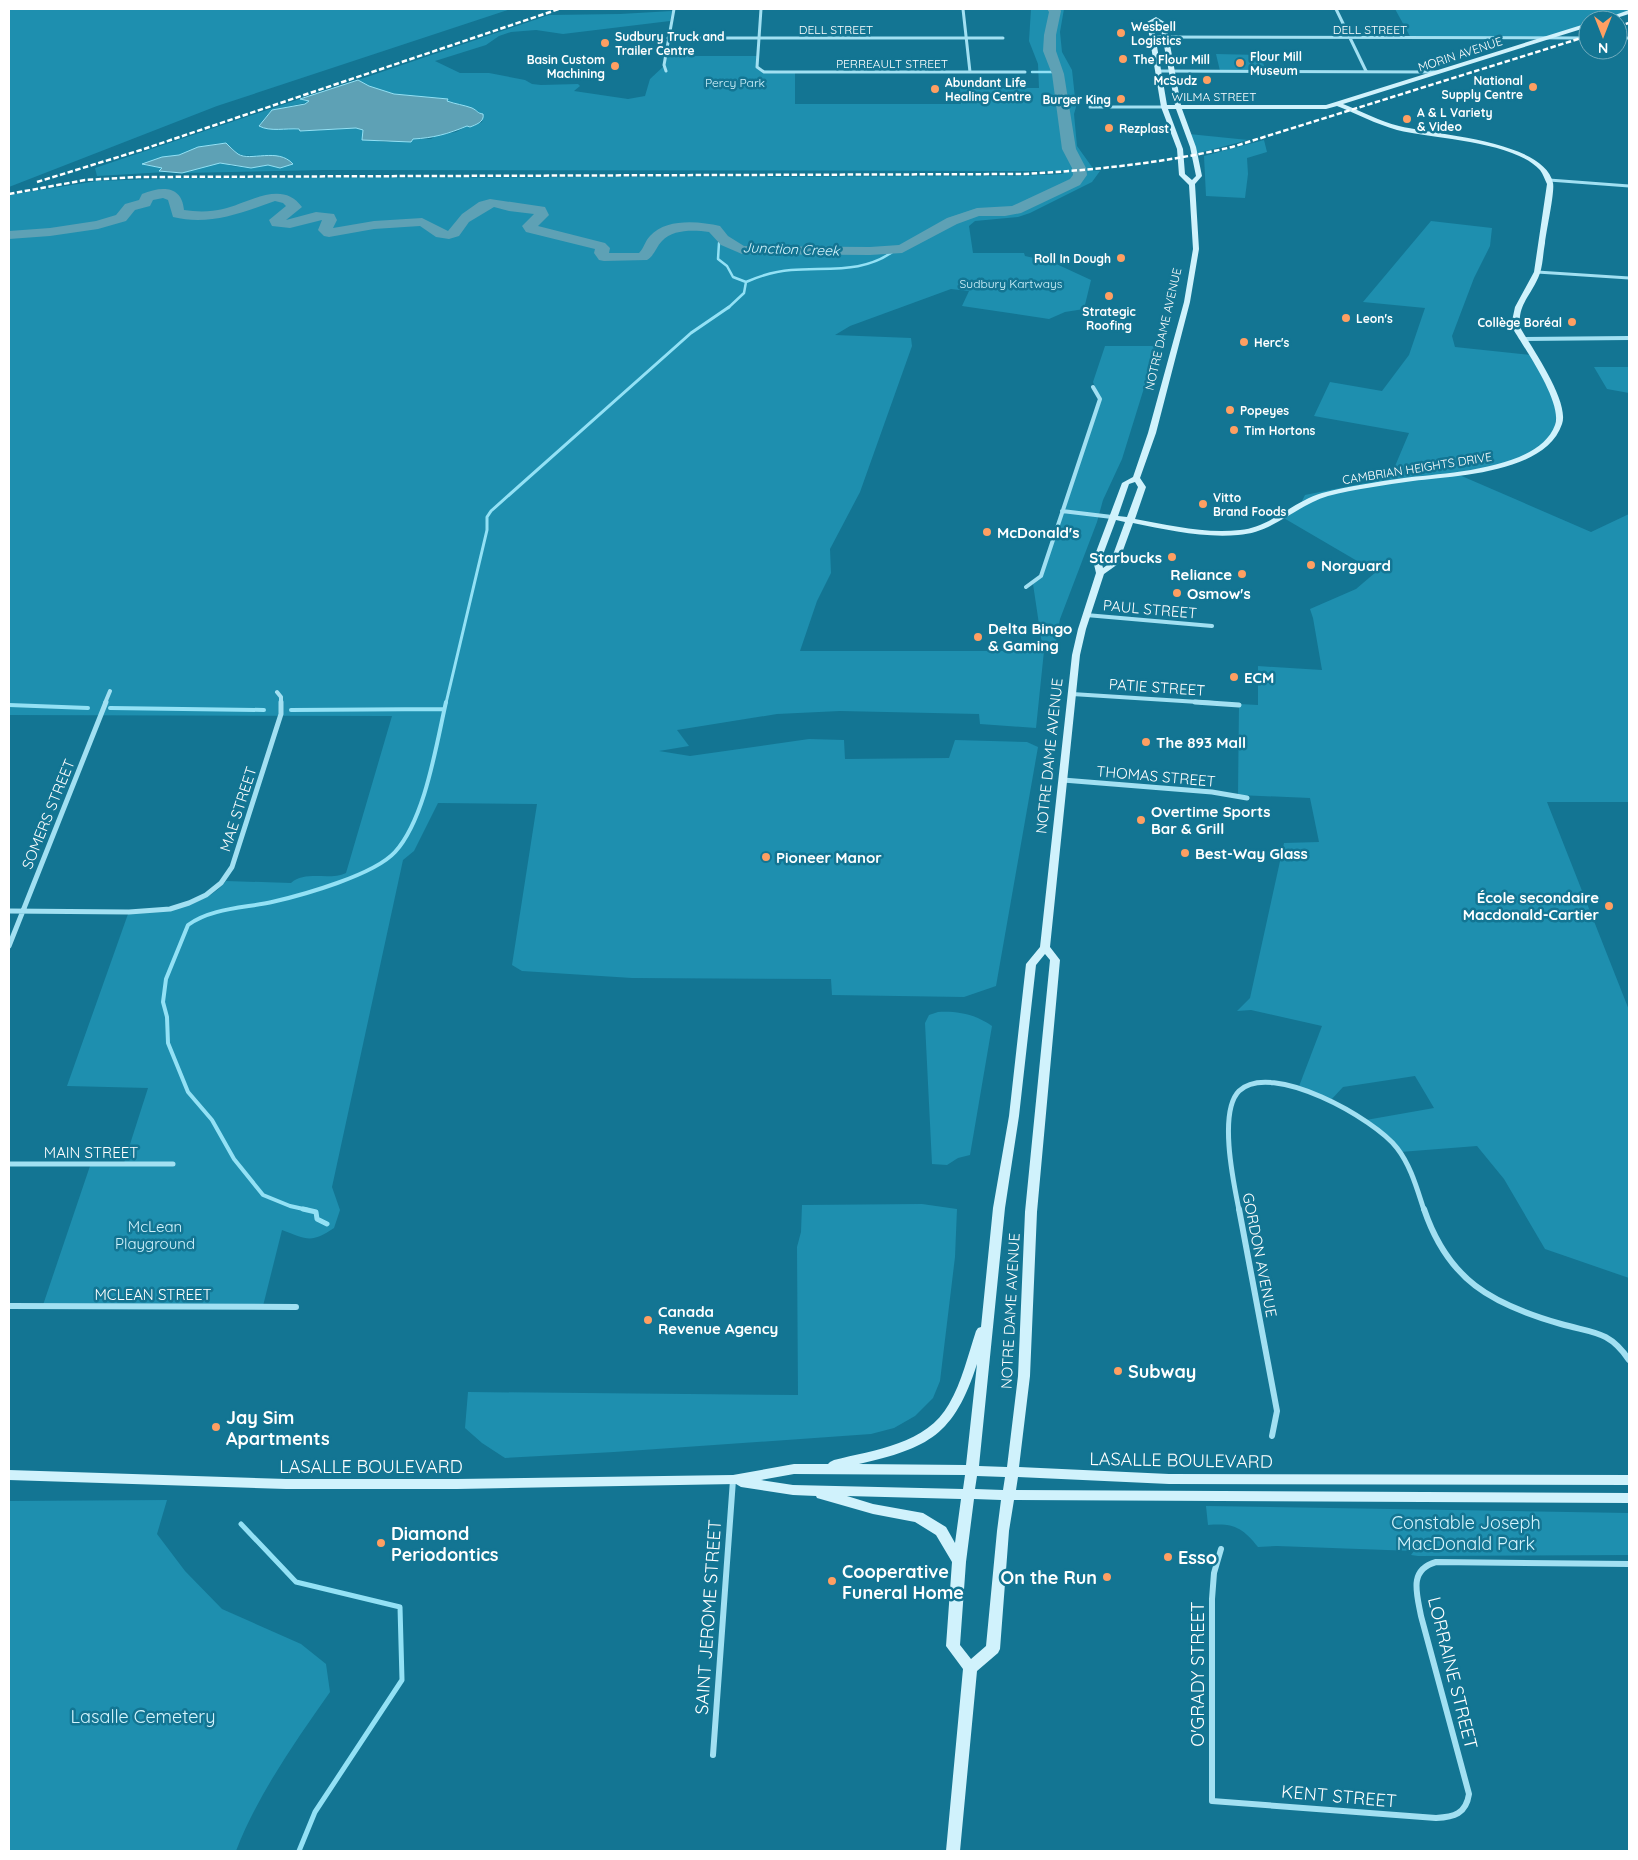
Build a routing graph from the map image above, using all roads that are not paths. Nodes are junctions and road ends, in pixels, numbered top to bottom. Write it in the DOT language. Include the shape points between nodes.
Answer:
graph roads {
  1 [pos="674,9"];
  2 [pos="761,9"];
  3 [pos="963,9"];
  4 [pos="1336,9"];
  5 [pos="1578,28"];
  6 [pos="1152,37"];
  7 [pos="668,38"];
  8 [pos="759,38"];
  9 [pos="966,38"];
  10 [pos="1003,38"];
  11 [pos="1166,38"];
  12 [pos="1350,38"];
  13 [pos="1546,38"];
  14 [pos="1578,38"];
  15 [pos="666,71"];
  16 [pos="1159,71"];
  17 [pos="1172,71"];
  18 [pos="1366,71"];
  19 [pos="970,72"];
  20 [pos="1024,72"];
  21 [pos="1440,72"];
  22 [pos="1338,104"];
  23 [pos="1090,107"];
  24 [pos="1164,107"];
  25 [pos="1179,107"];
  26 [pos="1549,180"];
  27 [pos="1192,184"];
  28 [pos="1629,186"];
  29 [pos="1536,272"];
  30 [pos="1629,278"];
  31 [pos="1629,338"];
  32 [pos="1523,339"];
  33 [pos="1093,387"];
  34 [pos="1136,478"];
  35 [pos="1062,511"];
  36 [pos="1112,517"];
  37 [pos="1130,520"];
  38 [pos="1100,572"];
  39 [pos="1026,587"];
  40 [pos="1086,615"];
  41 [pos="1212,626"];
  42 [pos="110,691"];
  43 [pos="277,692"];
  44 [pos="1072,694"];
  45 [pos="1240,704"];
  46 [pos="1063,780"];
  47 [pos="1247,798"];
  48 [pos="9,911"];
  49 [pos="23,912"];
  50 [pos="9,946"];
  51 [pos="1045,947"];
  52 [pos="9,1164"];
  53 [pos="173,1164"];
  54 [pos="9,1306"];
  55 [pos="296,1307"];
  56 [pos="987,1319"];
  57 [pos="1629,1360"];
  58 [pos="1272,1436"];
  59 [pos="820,1469"];
  60 [pos="972,1470"];
  61 [pos="1012,1473"];
  62 [pos="9,1475"];
  63 [pos="733,1480"];
  64 [pos="1629,1480"];
  65 [pos="810,1491"];
  66 [pos="969,1494"];
  67 [pos="1009,1495"];
  68 [pos="1629,1498"];
  69 [pos="1221,1549"];
  70 [pos="959,1562"];
  71 [pos="1629,1564"];
  72 [pos="970,1668"];
  73 [pos="713,1755"];
  74 [pos="1212,1801"];
  75 [pos="1463,1812"];
  76 [pos="953,1851"];
  1 -- 7 [label="street"];
  2 -- 8 [label="street"];
  3 -- 9 [label="street"];
  4 -- 12 [label="street"];
  5 -- 13 [label="main road, MORIN AVENUE"];
  6 -- 11 [label="street, DELL STREET"];
  6 -- 11 [label="main road, NOTRE DAME AVENUE" via="1150,22 1155,16 1163,23"];
  6 -- 16 [label="main road, NOTRE DAME AVENUE"];
  7 -- 8 [label="street, DELL STREET"];
  7 -- 15 [label="street"];
  8 -- 9 [label="street, DELL STREET"];
  8 -- 19 [label="street, PERREAULT STREET" via="756,67 770,72"];
  9 -- 10 [label="street, DELL STREET"];
  9 -- 19 [label="street"];
  11 -- 12 [label="street, DELL STREET"];
  11 -- 17 [label="main road, NOTRE DAME AVENUE"];
  12 -- 13 [label="street, DELL STREET"];
  12 -- 18 [label="street"];
  13 -- 14 [label="street, DELL STREET"];
  13 -- 21 [label="main road, MORIN AVENUE"];
  16 -- 17 [label="street"];
  16 -- 24 [label="main road, NOTRE DAME AVENUE"];
  17 -- 18 [label="street"];
  17 -- 25 [label="main road, NOTRE DAME AVENUE"];
  18 -- 21 [label="street"];
  19 -- 20 [label="street, PERREAULT STREET"];
  21 -- 22 [label="main road, MORIN AVENUE"];
  22 -- 25 [label="main road, WILMA STREET" via="1313,108"];
  22 -- 26 [label="main road" via="1398,128 1509,151 1533,162"];
  23 -- 24 [label="street, WILMA STREET"];
  24 -- 25 [label="main road, WILMA STREET"];
  24 -- 27 [label="main road, NOTRE DAME AVENUE" via="1180,149 1182,175"];
  25 -- 27 [label="main road, NOTRE DAME AVENUE" via="1197,169 1198,176"];
  26 -- 28 [label="street"];
  26 -- 29 [label="main road, CAMBRIAN HEIGHTS DRIVE"];
  27 -- 34 [label="main road, NOTRE DAME AVENUE" via="1196,249 1187,302 1152,433"];
  29 -- 30 [label="street"];
  29 -- 32 [label="main road, CAMBRIAN HEIGHTS DRIVE" via="1534,282 1515,314 1515,325"];
  31 -- 32 [label="street"];
  32 -- 37 [label="main road, CAMBRIAN HEIGHTS DRIVE" via="1558,402 1561,416 1555,434 1548,442 1519,460 1478,470 1323,495 1272,524 1249,532 1205,532"];
  33 -- 35 [label="street" via="1100,399"];
  34 -- 36 [label="main road, NOTRE DAME AVENUE" via="1126,483"];
  34 -- 37 [label="main road, NOTRE DAME AVENUE" via="1142,487"];
  35 -- 36 [label="street"];
  35 -- 39 [label="street" via="1041,576"];
  36 -- 37 [label="main road, CAMBRIAN HEIGHTS DRIVE"];
  36 -- 38 [label="main road, NOTRE DAME AVENUE" via="1097,560"];
  37 -- 38 [label="main road, NOTRE DAME AVENUE" via="1114,564"];
  38 -- 40 [label="main road, NOTRE DAME AVENUE"];
  40 -- 41 [label="street, PAUL STREET"];
  40 -- 44 [label="main road, NOTRE DAME AVENUE" via="1076,655"];
  42 -- 49 [label="street, SOMERS STREET"];
  43 -- 49 [label="street, MAE STREET" via="282,698 281,714 232,867 221,885 176,907 135,913"];
  44 -- 45 [label="street, PATIE STREET"];
  44 -- 46 [label="main road, NOTRE DAME AVENUE"];
  46 -- 47 [label="street, THOMAS STREET" via="1212,792"];
  46 -- 51 [label="main road, NOTRE DAME AVENUE"];
  48 -- 49 [label="street, MAE STREET"];
  49 -- 50 [label="street, SOMERS STREET"];
  51 -- 56 [label="main road, NOTRE DAME AVENUE" via="1031,964"];
  51 -- 61 [label="main road, NOTRE DAME AVENUE" via="1055,960 1031,1212 1024,1376"];
  52 -- 53 [label="street, MAIN STREET"];
  54 -- 55 [label="street, MCLEAN STREET"];
  56 -- 59 [label="main road" via="952,1410 933,1431 902,1446"];
  56 -- 60 [label="main road, NOTRE DAME AVENUE"];
  57 -- 58 [label="street, GORDON AVENUE" via="1622,1348 1605,1335 1523,1312 1494,1298 1469,1280 1445,1256 1438,1244 1403,1158 1395,1146 1365,1120 1290,1087 1270,1082 1250,1084 1239,1090 1233,1099 1229,1157 1278,1411"];
  59 -- 60 [label="main road, LASALLE BOULEVARD"];
  59 -- 63 [label="main road, LASALLE BOULEVARD" via="794,1469"];
  60 -- 61 [label="main road, LASALLE BOULEVARD"];
  60 -- 66 [label="main road, NOTRE DAME AVENUE"];
  61 -- 64 [label="main road, LASALLE BOULEVARD" via="1230,1480"];
  61 -- 67 [label="main road, NOTRE DAME AVENUE"];
  62 -- 63 [label="main road, LASALLE BOULEVARD" via="286,1484"];
  63 -- 65 [label="main road, LASALLE BOULEVARD"];
  63 -- 73 [label="street, SAINT JEROME STREET"];
  65 -- 66 [label="main road, LASALLE BOULEVARD"];
  65 -- 70 [label="main road" via="873,1509 918,1517 941,1531"];
  66 -- 67 [label="main road, LASALLE BOULEVARD"];
  66 -- 70 [label="main road, NOTRE DAME AVENUE"];
  67 -- 68 [label="main road, LASALLE BOULEVARD"];
  67 -- 72 [label="main road, NOTRE DAME AVENUE" via="993,1649"];
  69 -- 74 [label="street, O'GRADY STREET" via="1214,1573 1212,1599"];
  70 -- 72 [label="main road, NOTRE DAME AVENUE" via="953,1646"];
  71 -- 75 [label="street, LORRAINE STREET" via="1436,1562 1420,1570 1417,1580 1421,1616 1469,1794 1468,1805"];
  72 -- 76 [label="main road"];
  74 -- 75 [label="street, KENT STREET" via="1436,1818"];
}
